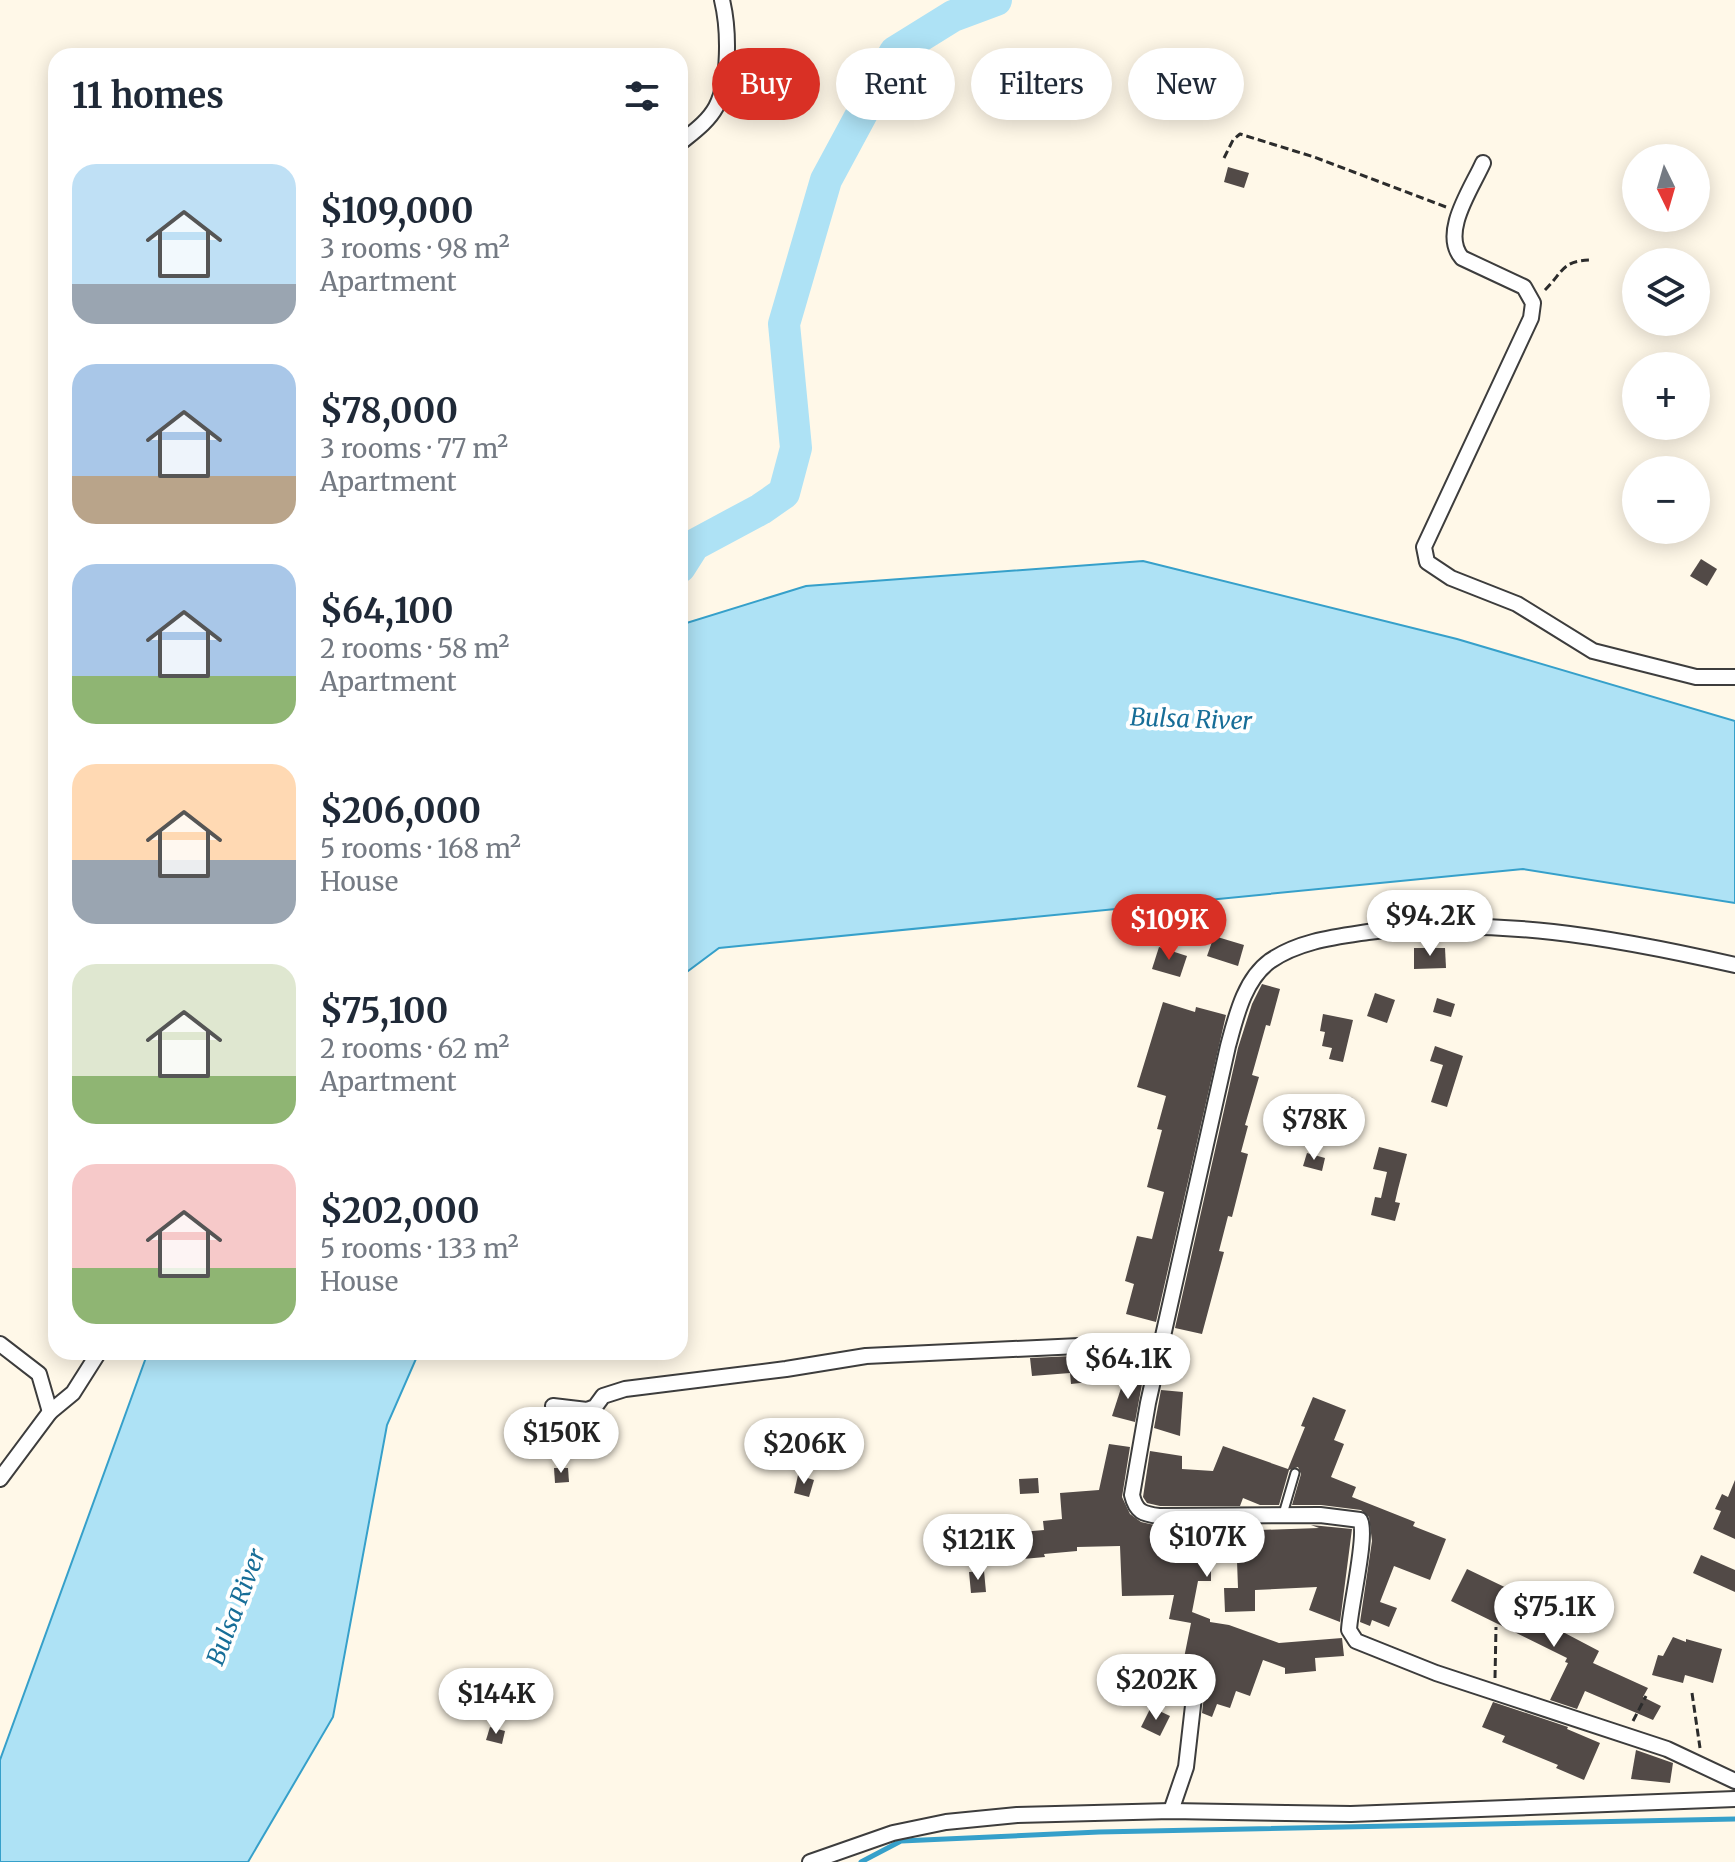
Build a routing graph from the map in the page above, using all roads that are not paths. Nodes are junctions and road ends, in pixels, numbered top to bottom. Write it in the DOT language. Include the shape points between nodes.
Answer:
graph roads {
  1 [pos="722,0"];
  2 [pos="688,137"];
  3 [pos="1483,163"];
  4 [pos="1735,677"];
  5 [pos="1735,965"];
  6 [pos="1163,1342"];
  7 [pos="0,1344"];
  8 [pos="94,1360"];
  9 [pos="553,1406"];
  10 [pos="50,1412"];
  11 [pos="1295,1473"];
  12 [pos="0,1479"];
  13 [pos="1283,1516"];
  14 [pos="1195,1688"];
  15 [pos="1735,1781"];
  16 [pos="1735,1799"];
  17 [pos="1171,1811"];
  18 [pos="810,1862"];
  1 -- 2 [label="street" via="728,30 722,86 715,108"];
  3 -- 4 [label="street" via="1453,237 1457,252 1524,287 1531,295 1531,318 1424,547 1427,562 1451,578 1517,604 1593,651 1696,677"];
  5 -- 6 [label="street" via="1629,941 1479,927 1345,935 1297,947 1269,962 1255,976 1236,1017"];
  6 -- 9 [label="street" via="866,1356 625,1389 603,1396 587,1410"];
  6 -- 13 [label="street" via="1148,1403 1134,1506 1159,1516"];
  7 -- 10 [label="street" via="39,1374"];
  8 -- 10 [label="street" via="73,1393"];
  10 -- 12 [label="street"];
  11 -- 13 [label="lane"];
  13 -- 15 [label="street" via="1354,1517 1363,1525 1349,1630 1365,1647 1627,1734"];
  14 -- 17 [label="street" via="1186,1767"];
  16 -- 17 [label="street" via="1351,1814"];
  17 -- 18 [label="street" via="946,1822 893,1833"];
}
